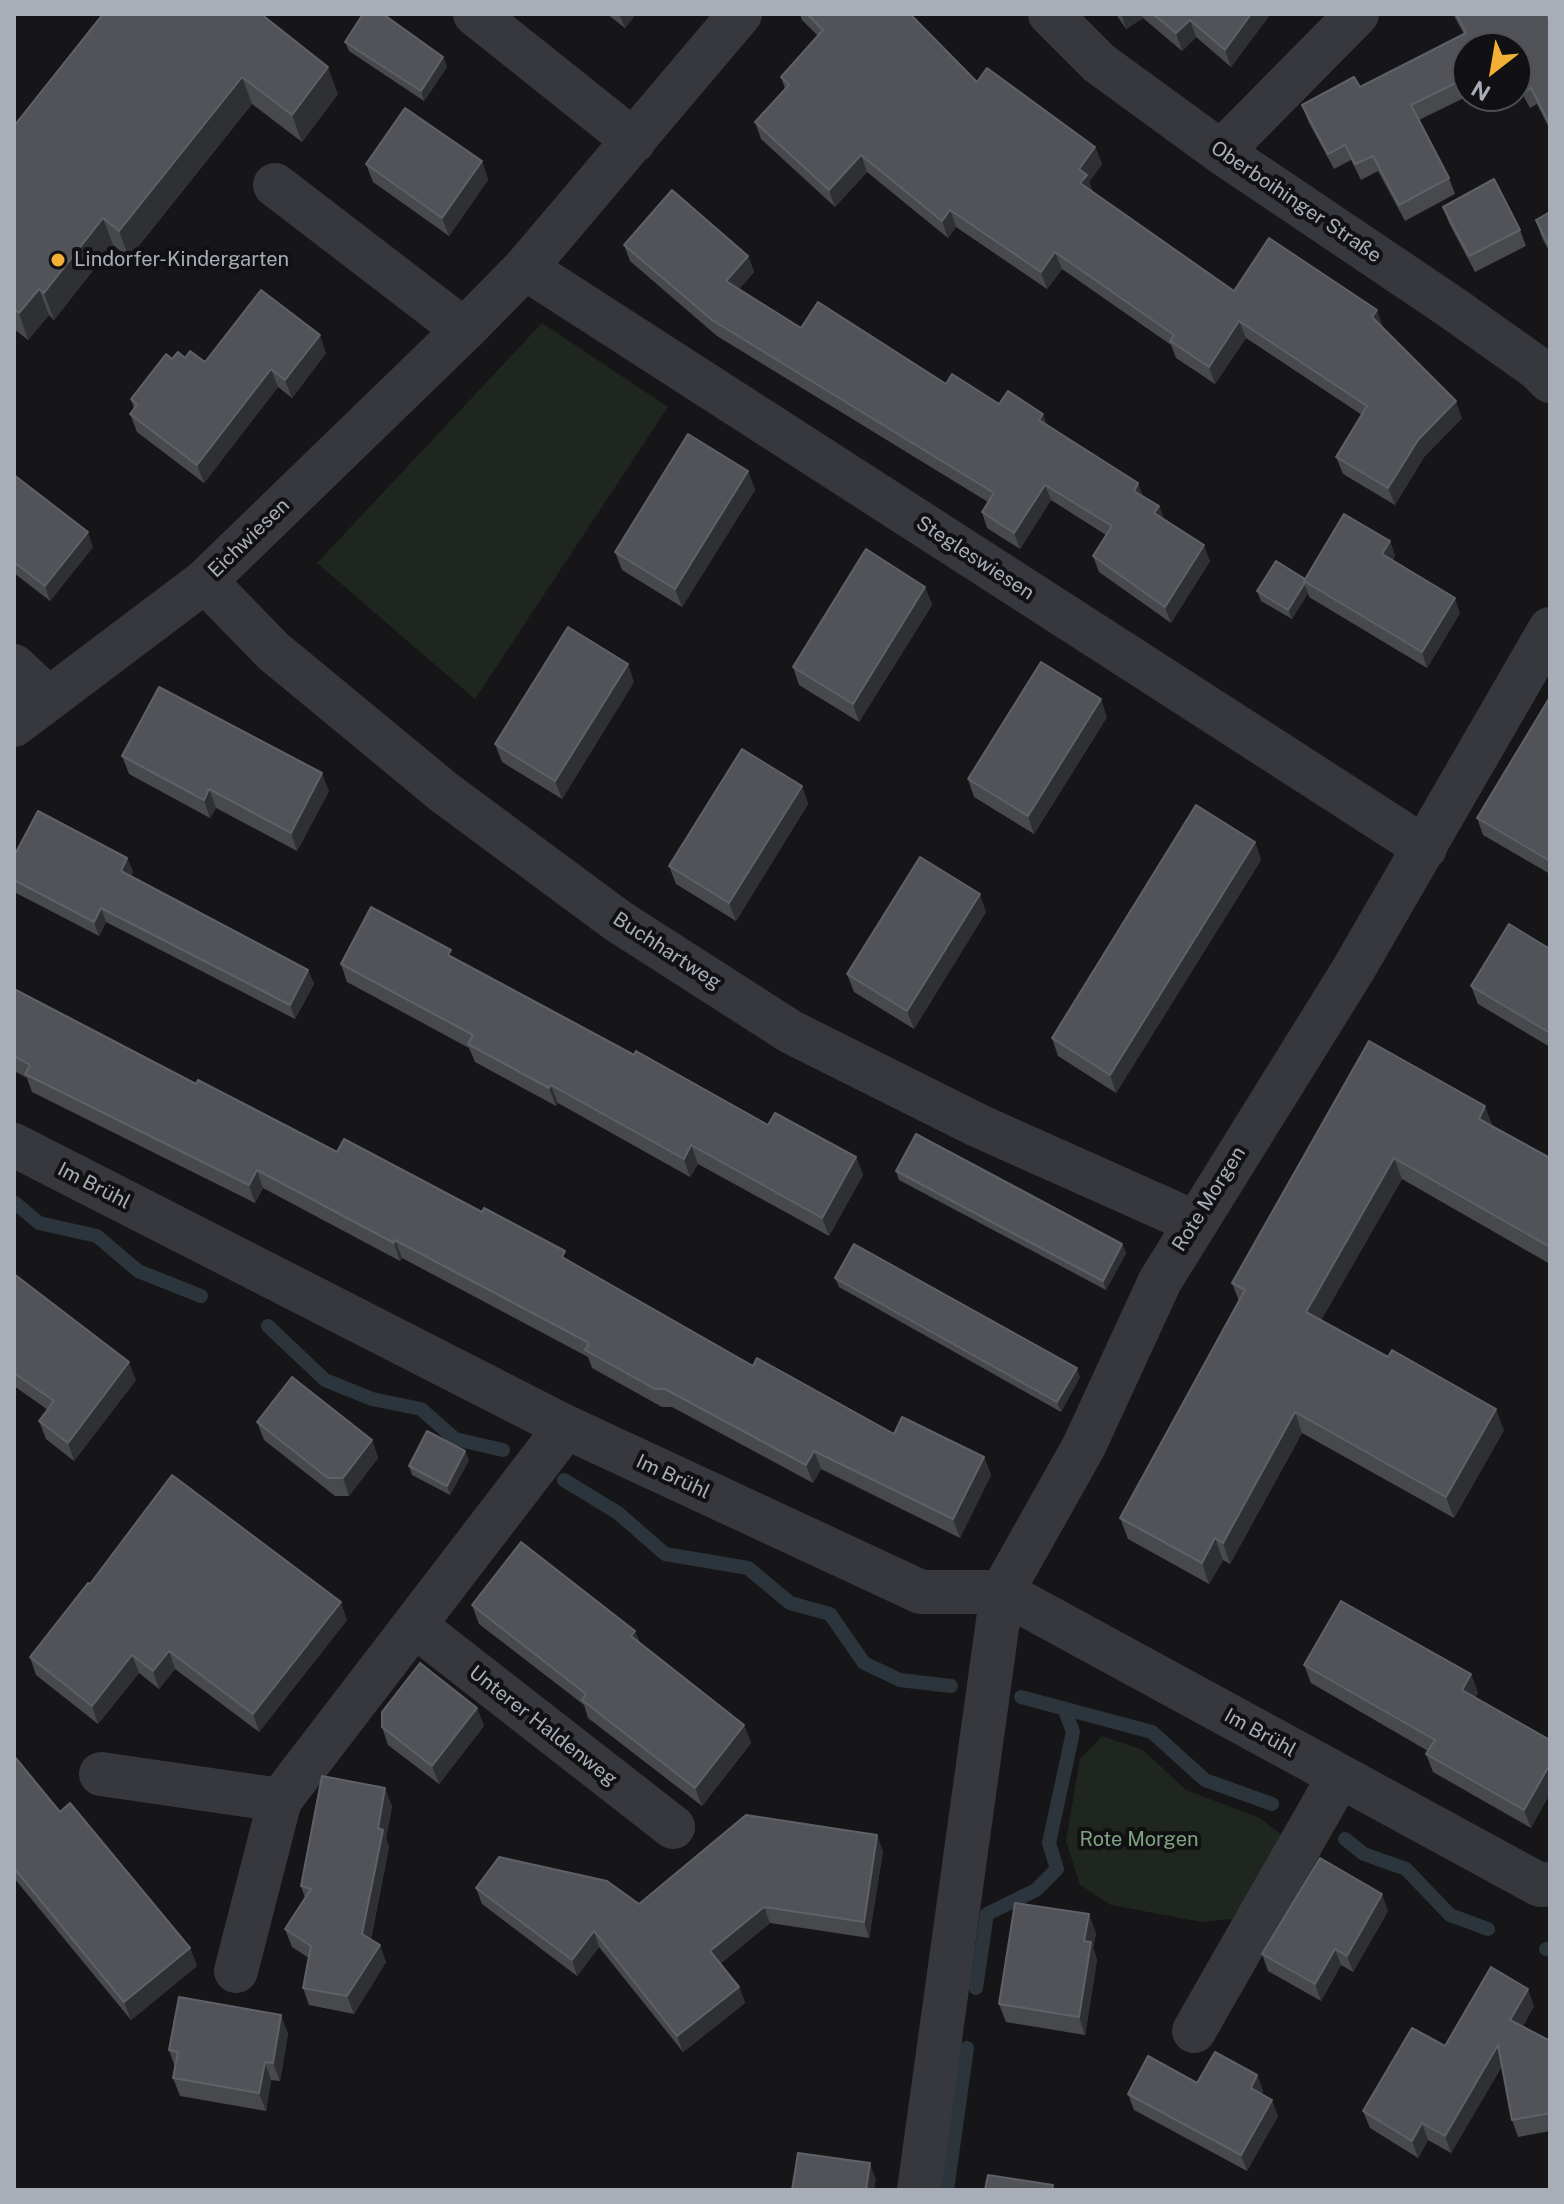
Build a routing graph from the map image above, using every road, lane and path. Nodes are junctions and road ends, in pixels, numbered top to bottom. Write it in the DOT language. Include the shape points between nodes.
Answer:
graph roads {
  1 [pos="475,14"];
  2 [pos="740,14"];
  3 [pos="1050,14"];
  4 [pos="1357,14"];
  5 [pos="634,141"];
  6 [pos="1221,152"];
  7 [pos="275,185"];
  8 [pos="525,268"];
  9 [pos="464,330"];
  10 [pos="1550,381"];
  11 [pos="205,581"];
  12 [pos="1550,629"];
  13 [pos="14,666"];
  14 [pos="49,699"];
  15 [pos="14,725"];
  16 [pos="1425,848"];
  17 [pos="14,1145"];
  18 [pos="1194,1222"];
  19 [pos="566,1427"];
  20 [pos="1002,1592"];
  21 [pos="414,1625"];
  22 [pos="101,1774"];
  23 [pos="1339,1777"];
  24 [pos="280,1800"];
  25 [pos="673,1827"];
  26 [pos="1550,1884"];
  27 [pos="236,1971"];
  28 [pos="1194,2031"];
  29 [pos="919,2190"];
  1 -- 5 [label="street"];
  2 -- 5 [label="street, Eichwiesen"];
  3 -- 6 [label="street, Oberboihinger Straße" via="1099,63"];
  4 -- 6 [label="street"];
  5 -- 8 [label="street, Eichwiesen"];
  6 -- 10 [label="street, Oberboihinger Straße" via="1451,307"];
  7 -- 9 [label="street"];
  8 -- 9 [label="street, Eichwiesen"];
  8 -- 16 [label="street, Stegleswiesen"];
  9 -- 11 [label="street, Eichwiesen"];
  11 -- 14 [label="street, Eichwiesen"];
  11 -- 18 [label="street, Buchhartweg" via="273,651 436,786 618,921 791,1032 979,1126"];
  12 -- 16 [label="street, Rote Morgen"];
  13 -- 14 [label="street"];
  14 -- 15 [label="street, Eichwiesen"];
  16 -- 18 [label="street, Rote Morgen"];
  17 -- 19 [label="street, Im Brühl"];
  18 -- 20 [label="street, Rote Morgen" via="1160,1281 1084,1446"];
  19 -- 20 [label="street, Im Brühl" via="921,1592"];
  19 -- 21 [label="street"];
  20 -- 23 [label="street, Im Brühl"];
  20 -- 29 [label="street, Rote Morgen"];
  21 -- 24 [label="street"];
  21 -- 25 [label="street, Unterer Haldenweg"];
  22 -- 24 [label="street"];
  23 -- 26 [label="street, Im Brühl" via="1540,1885"];
  23 -- 28 [label="street"];
  24 -- 27 [label="street"];
}
